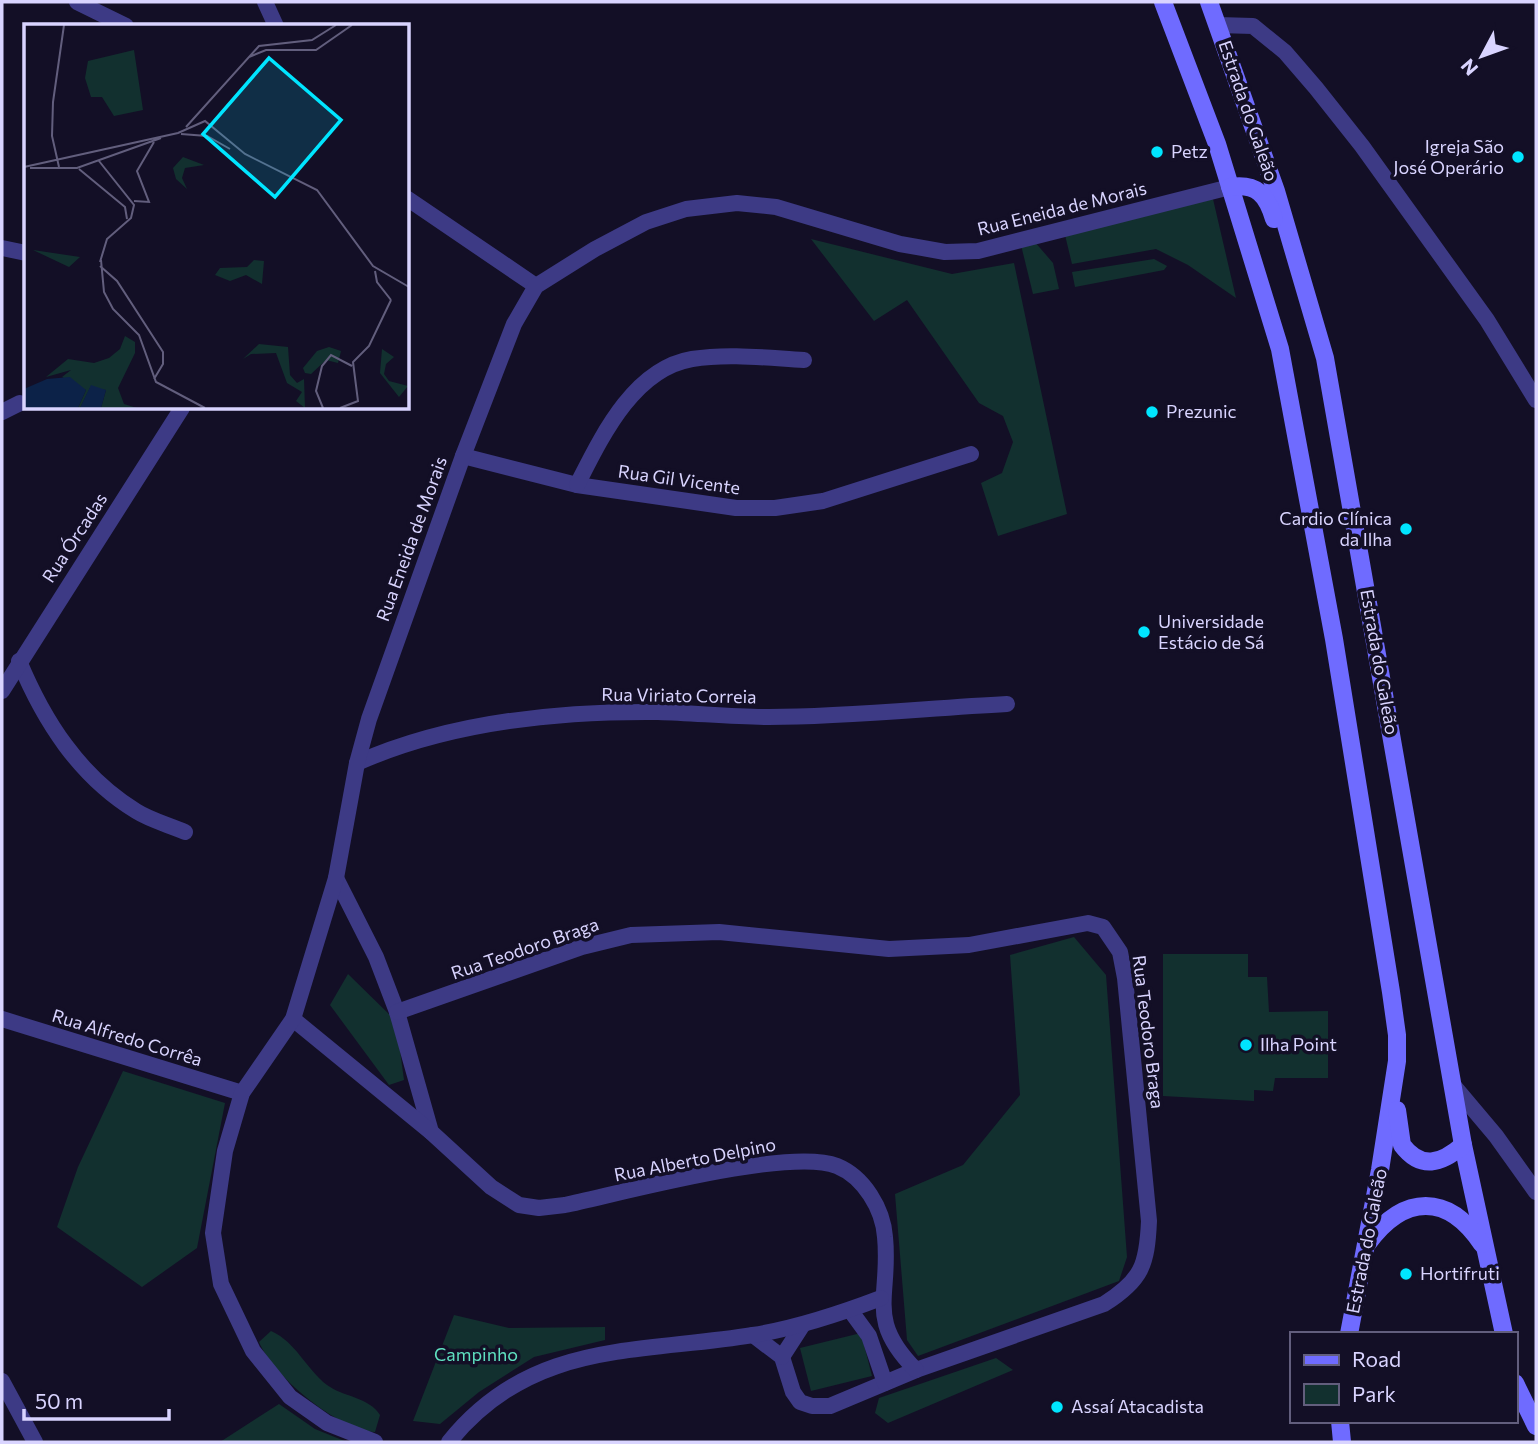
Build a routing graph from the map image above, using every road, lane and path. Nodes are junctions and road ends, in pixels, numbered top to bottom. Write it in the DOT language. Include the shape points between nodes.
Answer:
graph roads {
  1 [pos="77,2"];
  2 [pos="265,2"];
  3 [pos="1163,2"];
  4 [pos="1209,2"];
  5 [pos="122,24"];
  6 [pos="275,24"];
  7 [pos="1218,25"];
  8 [pos="1230,187"];
  9 [pos="410,201"];
  10 [pos="2,248"];
  11 [pos="24,253"];
  12 [pos="536,286"];
  13 [pos="1325,358"];
  14 [pos="804,360"];
  15 [pos="1531,387"];
  16 [pos="1536,400"];
  17 [pos="20,403"];
  18 [pos="181,410"];
  19 [pos="2,412"];
  20 [pos="971,454"];
  21 [pos="463,456"];
  22 [pos="577,485"];
  23 [pos="19,661"];
  24 [pos="2,691"];
  25 [pos="1007,704"];
  26 [pos="356,762"];
  27 [pos="185,832"];
  28 [pos="336,878"];
  29 [pos="397,1012"];
  30 [pos="2,1019"];
  31 [pos="293,1019"];
  32 [pos="1397,1062"];
  33 [pos="1453,1085"];
  34 [pos="242,1093"];
  35 [pos="431,1132"];
  36 [pos="1463,1145"];
  37 [pos="1536,1192"];
  38 [pos="1368,1244"];
  39 [pos="1488,1253"];
  40 [pos="881,1298"];
  41 [pos="850,1310"];
  42 [pos="802,1326"];
  43 [pos="887,1328"];
  44 [pos="1349,1332"];
  45 [pos="1504,1332"];
  46 [pos="753,1335"];
  47 [pos="869,1336"];
  48 [pos="782,1357"];
  49 [pos="916,1370"];
  50 [pos="2,1381"];
  51 [pos="885,1383"];
  52 [pos="1517,1387"];
  53 [pos="1340,1423"];
  54 [pos="1536,1426"];
  55 [pos="35,1442"];
  56 [pos="375,1442"];
  57 [pos="449,1442"];
  58 [pos="1342,1442"];
  1 -- 5 [label="street"];
  2 -- 6 [label="street"];
  3 -- 8 [label="main road, Estrada do Galeão"];
  4 -- 7 [label="main road, Estrada do Galeão"];
  7 -- 13 [label="main road, Estrada do Galeão" via="1276,191"];
  7 -- 15 [label="street" via="1253,26 1285,52 1317,89"];
  8 -- 12 [label="street, Rua Eneida de Morais" via="978,251 945,252 900,244 776,207 737,203 686,209 595,248"];
  8 -- 13 [label="main road" via="1249,186 1263,194 1298,302"];
  8 -- 32 [label="main road, Estrada do Galeão" via="1280,349 1356,765 1393,1003"];
  9 -- 12 [label="street"];
  10 -- 11 [label="street"];
  12 -- 21 [label="street, Rua Eneida de Morais" via="514,324"];
  13 -- 33 [label="main road, Estrada do Galeão"];
  14 -- 22 [label="street" via="717,357 668,366 642,385 617,414"];
  15 -- 16 [label="street"];
  17 -- 19 [label="street"];
  18 -- 23 [label="street, Rua Órcadas"];
  20 -- 22 [label="street, Rua Gil Vicente" via="823,501 775,508 736,508"];
  21 -- 22 [label="street, Rua Gil Vicente"];
  21 -- 26 [label="street, Rua Eneida de Morais"];
  23 -- 24 [label="street, Rua Órcadas"];
  23 -- 27 [label="street" via="38,708 97,782 136,812"];
  25 -- 26 [label="street, Rua Viriato Correia" via="769,717 656,712 567,716 477,726"];
  26 -- 28 [label="street, Rua Eneida de Morais"];
  28 -- 29 [label="street" via="376,957"];
  28 -- 31 [label="street, Rua Eneida de Morais"];
  29 -- 35 [label="street"];
  29 -- 49 [label="street, Rua Teodoro Braga" via="582,947 631,935 719,932 889,949 970,945 1063,925 1103,927 1119,952 1125,978 1149,1221 1148,1255 1125,1291 1104,1304"];
  30 -- 34 [label="street, Rua Alfredo Corrêa"];
  31 -- 34 [label="street, Rua Eneida de Morais"];
  31 -- 35 [label="street, Rua Alberto Delpino"];
  32 -- 36 [label="main road" via="1398,1132 1409,1154 1420,1162 1433,1163 1448,1159"];
  32 -- 38 [label="main road, Estrada do Galeão"];
  33 -- 36 [label="main road, Estrada do Galeão"];
  33 -- 37 [label="street"];
  34 -- 56 [label="street, Rua Eneida de Morais" via="225,1151 214,1233 221,1284 253,1351 290,1397 327,1423"];
  35 -- 40 [label="street, Rua Alberto Delpino" via="491,1187 519,1205 539,1208 757,1165 804,1160 837,1166 876,1202 886,1236"];
  36 -- 39 [label="main road, Estrada do Galeão"];
  38 -- 39 [label="main road" via="1395,1214 1428,1205 1469,1224"];
  38 -- 44 [label="main road, Estrada do Galeão"];
  39 -- 45 [label="main road, Estrada do Galeão"];
  40 -- 41 [label="street"];
  40 -- 43 [label="street, Rua Alberto Delpino"];
  41 -- 42 [label="street"];
  41 -- 47 [label="street"];
  42 -- 46 [label="street"];
  42 -- 48 [label="street"];
  43 -- 47 [label="street"];
  43 -- 49 [label="street, Rua Alberto Delpino" via="902,1357"];
  46 -- 48 [label="street"];
  46 -- 57 [label="street" via="590,1355 542,1370 502,1391"];
  47 -- 51 [label="street"];
  48 -- 51 [label="street, Rua Teodoro Braga" via="793,1392 800,1402 812,1406 830,1406"];
  49 -- 51 [label="street, Rua Teodoro Braga"];
  50 -- 55 [label="street"];
  52 -- 54 [label="main road"];
  53 -- 58 [label="main road"];
}
